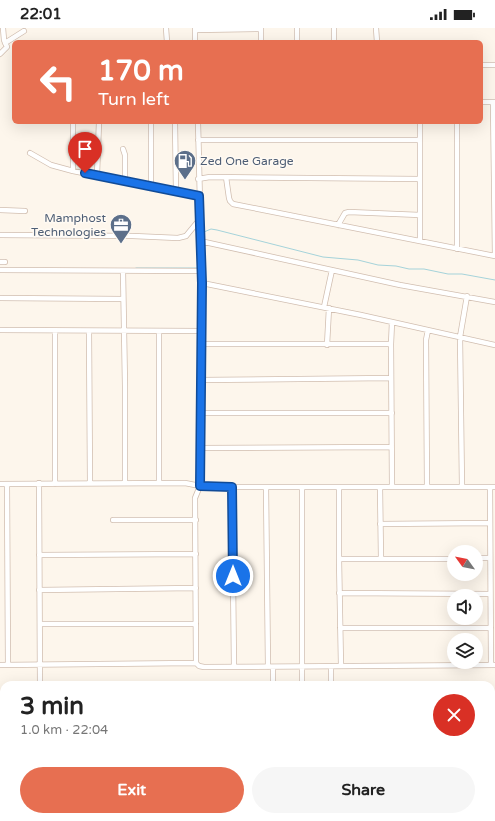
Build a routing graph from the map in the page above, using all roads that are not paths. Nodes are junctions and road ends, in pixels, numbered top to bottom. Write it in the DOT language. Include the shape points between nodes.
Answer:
graph roads {
  1 [pos="3,28"];
  2 [pos="166,28"];
  3 [pos="261,28"];
  4 [pos="297,28"];
  5 [pos="334,28"];
  6 [pos="376,28"];
  7 [pos="195,29"];
  8 [pos="24,31"];
  9 [pos="167,40"];
  10 [pos="195,40"];
  11 [pos="261,40"];
  12 [pos="297,40"];
  13 [pos="334,40"];
  14 [pos="377,40"];
  15 [pos="5,43"];
  16 [pos="0,54"];
  17 [pos="483,65"];
  18 [pos="495,65"];
  19 [pos="483,102"];
  20 [pos="494,102"];
  21 [pos="73,124"];
  22 [pos="99,124"];
  23 [pos="151,124"];
  24 [pos="175,124"];
  25 [pos="198,124"];
  26 [pos="420,124"];
  27 [pos="457,124"];
  28 [pos="198,140"];
  29 [pos="420,140"];
  30 [pos="123,149"];
  31 [pos="30,153"];
  32 [pos="73,171"];
  33 [pos="97,175"];
  34 [pos="226,177"];
  35 [pos="198,179"];
  36 [pos="420,179"];
  37 [pos="125,181"];
  38 [pos="150,186"];
  39 [pos="176,191"];
  40 [pos="199,196"];
  41 [pos="0,210"];
  42 [pos="25,211"];
  43 [pos="420,215"];
  44 [pos="200,219"];
  45 [pos="338,225"];
  46 [pos="0,235"];
  47 [pos="420,240"];
  48 [pos="200,241"];
  49 [pos="457,249"];
  50 [pos="495,256"];
  51 [pos="0,270"];
  52 [pos="332,270"];
  53 [pos="123,271"];
  54 [pos="200,271"];
  55 [pos="202,283"];
  56 [pos="466,296"];
  57 [pos="0,298"];
  58 [pos="123,299"];
  59 [pos="495,302"];
  60 [pos="326,308"];
  61 [pos="392,322"];
  62 [pos="0,330"];
  63 [pos="123,330"];
  64 [pos="428,330"];
  65 [pos="54,331"];
  66 [pos="89,331"];
  67 [pos="159,331"];
  68 [pos="201,331"];
  69 [pos="460,337"];
  70 [pos="201,344"];
  71 [pos="391,344"];
  72 [pos="327,345"];
  73 [pos="495,345"];
  74 [pos="391,378"];
  75 [pos="200,380"];
  76 [pos="200,413"];
  77 [pos="392,413"];
  78 [pos="200,448"];
  79 [pos="392,448"];
  80 [pos="90,483"];
  81 [pos="125,483"];
  82 [pos="159,483"];
  83 [pos="0,484"];
  84 [pos="7,484"];
  85 [pos="39,484"];
  86 [pos="55,484"];
  87 [pos="200,486"];
  88 [pos="232,487"];
  89 [pos="266,487"];
  90 [pos="302,487"];
  91 [pos="339,487"];
  92 [pos="380,487"];
  93 [pos="392,487"];
  94 [pos="427,487"];
  95 [pos="462,487"];
  96 [pos="492,487"];
  97 [pos="113,520"];
  98 [pos="196,520"];
  99 [pos="490,523"];
  100 [pos="380,524"];
  101 [pos="196,554"];
  102 [pos="39,556"];
  103 [pos="483,558"];
  104 [pos="490,558"];
  105 [pos="339,559"];
  106 [pos="381,559"];
  107 [pos="447,559"];
  108 [pos="196,588"];
  109 [pos="39,590"];
  110 [pos="339,593"];
  111 [pos="490,594"];
  112 [pos="40,624"];
  113 [pos="196,624"];
  114 [pos="340,628"];
  115 [pos="491,628"];
  116 [pos="196,663"];
  117 [pos="40,664"];
  118 [pos="0,665"];
  119 [pos="8,665"];
  120 [pos="493,665"];
  121 [pos="302,666"];
  122 [pos="331,666"];
  123 [pos="341,666"];
  124 [pos="234,667"];
  125 [pos="270,667"];
  126 [pos="40,681"];
  127 [pos="272,681"];
  128 [pos="302,681"];
  129 [pos="331,681"];
  1 -- 15 [label="street"];
  2 -- 9 [label="street"];
  3 -- 7 [label="street"];
  3 -- 11 [label="street"];
  4 -- 12 [label="street"];
  5 -- 13 [label="street"];
  6 -- 14 [label="street"];
  7 -- 10 [label="street"];
  8 -- 15 [label="street"];
  15 -- 16 [label="street" via="7,46"];
  17 -- 18 [label="street"];
  19 -- 20 [label="street"];
  20 -- 50 [label="street"];
  21 -- 32 [label="street"];
  22 -- 33 [label="street"];
  23 -- 38 [label="street"];
  24 -- 39 [label="street"];
  25 -- 28 [label="street"];
  26 -- 29 [label="street"];
  27 -- 49 [label="street"];
  28 -- 29 [label="street"];
  28 -- 35 [label="street"];
  29 -- 36 [label="street"];
  30 -- 37 [label="street"];
  31 -- 32 [label="street" via="51,165"];
  32 -- 33 [label="street"];
  33 -- 37 [label="street"];
  34 -- 35 [label="street" via="210,176"];
  34 -- 36 [label="street"];
  34 -- 45 [label="street" via="229,198 233,204"];
  35 -- 40 [label="street"];
  36 -- 43 [label="street"];
  37 -- 38 [label="street"];
  38 -- 39 [label="street"];
  39 -- 40 [label="street"];
  40 -- 44 [label="street"];
  41 -- 42 [label="street"];
  43 -- 45 [label="street" via="349,212 345,213"];
  43 -- 47 [label="street"];
  44 -- 46 [label="street" via="186,236 178,238"];
  44 -- 48 [label="street"];
  45 -- 47 [label="street"];
  47 -- 49 [label="street"];
  48 -- 52 [label="street"];
  48 -- 54 [label="street"];
  49 -- 50 [label="street"];
  51 -- 53 [label="street"];
  52 -- 56 [label="street"];
  52 -- 60 [label="street"];
  53 -- 54 [label="street"];
  53 -- 58 [label="street"];
  54 -- 55 [label="street"];
  55 -- 60 [label="street"];
  55 -- 68 [label="street"];
  56 -- 59 [label="street"];
  56 -- 69 [label="street"];
  57 -- 58 [label="street"];
  58 -- 63 [label="street"];
  60 -- 61 [label="street"];
  60 -- 72 [label="street"];
  61 -- 64 [label="street"];
  61 -- 71 [label="street"];
  62 -- 65 [label="street"];
  63 -- 66 [label="street"];
  63 -- 67 [label="street"];
  63 -- 81 [label="street"];
  64 -- 69 [label="street"];
  64 -- 94 [label="street"];
  65 -- 66 [label="street"];
  65 -- 86 [label="street"];
  66 -- 80 [label="street"];
  67 -- 68 [label="street"];
  67 -- 82 [label="street"];
  68 -- 70 [label="street"];
  69 -- 73 [label="street"];
  69 -- 95 [label="street"];
  70 -- 72 [label="street"];
  70 -- 75 [label="street"];
  71 -- 72 [label="street"];
  71 -- 74 [label="street"];
  74 -- 75 [label="street"];
  74 -- 77 [label="street"];
  75 -- 76 [label="street"];
  76 -- 77 [label="street"];
  76 -- 78 [label="street"];
  77 -- 79 [label="street"];
  78 -- 79 [label="street"];
  78 -- 87 [label="street"];
  79 -- 93 [label="street"];
  80 -- 81 [label="street"];
  80 -- 86 [label="street"];
  81 -- 82 [label="street"];
  82 -- 87 [label="street"];
  83 -- 84 [label="street"];
  84 -- 85 [label="street"];
  84 -- 119 [label="street"];
  85 -- 86 [label="street"];
  85 -- 102 [label="street"];
  87 -- 88 [label="street"];
  87 -- 98 [label="street" via="195,498"];
  88 -- 89 [label="street"];
  88 -- 124 [label="street"];
  89 -- 90 [label="street"];
  89 -- 125 [label="street"];
  90 -- 91 [label="street"];
  90 -- 121 [label="street"];
  91 -- 92 [label="street"];
  91 -- 105 [label="street"];
  92 -- 93 [label="street"];
  92 -- 100 [label="street"];
  93 -- 94 [label="street"];
  94 -- 95 [label="street"];
  95 -- 96 [label="street"];
  96 -- 99 [label="street"];
  97 -- 98 [label="street"];
  98 -- 101 [label="street"];
  99 -- 100 [label="street"];
  99 -- 104 [label="street"];
  100 -- 106 [label="street"];
  101 -- 102 [label="street"];
  101 -- 108 [label="street"];
  102 -- 109 [label="street"];
  103 -- 104 [label="street"];
  104 -- 111 [label="street"];
  105 -- 106 [label="street"];
  105 -- 110 [label="street"];
  106 -- 107 [label="street"];
  108 -- 109 [label="street"];
  108 -- 113 [label="street"];
  109 -- 112 [label="street"];
  110 -- 111 [label="street"];
  110 -- 114 [label="street"];
  111 -- 115 [label="street"];
  112 -- 113 [label="street"];
  112 -- 117 [label="street"];
  113 -- 116 [label="street"];
  114 -- 115 [label="street"];
  114 -- 123 [label="street"];
  115 -- 120 [label="street"];
  116 -- 117 [label="street"];
  116 -- 124 [label="street" via="204,668"];
  117 -- 119 [label="street"];
  117 -- 126 [label="street"];
  118 -- 119 [label="street"];
  120 -- 123 [label="street"];
  121 -- 122 [label="street"];
  121 -- 125 [label="street"];
  121 -- 128 [label="street"];
  122 -- 123 [label="street"];
  122 -- 129 [label="street"];
  124 -- 125 [label="street"];
  125 -- 127 [label="street"];
}
